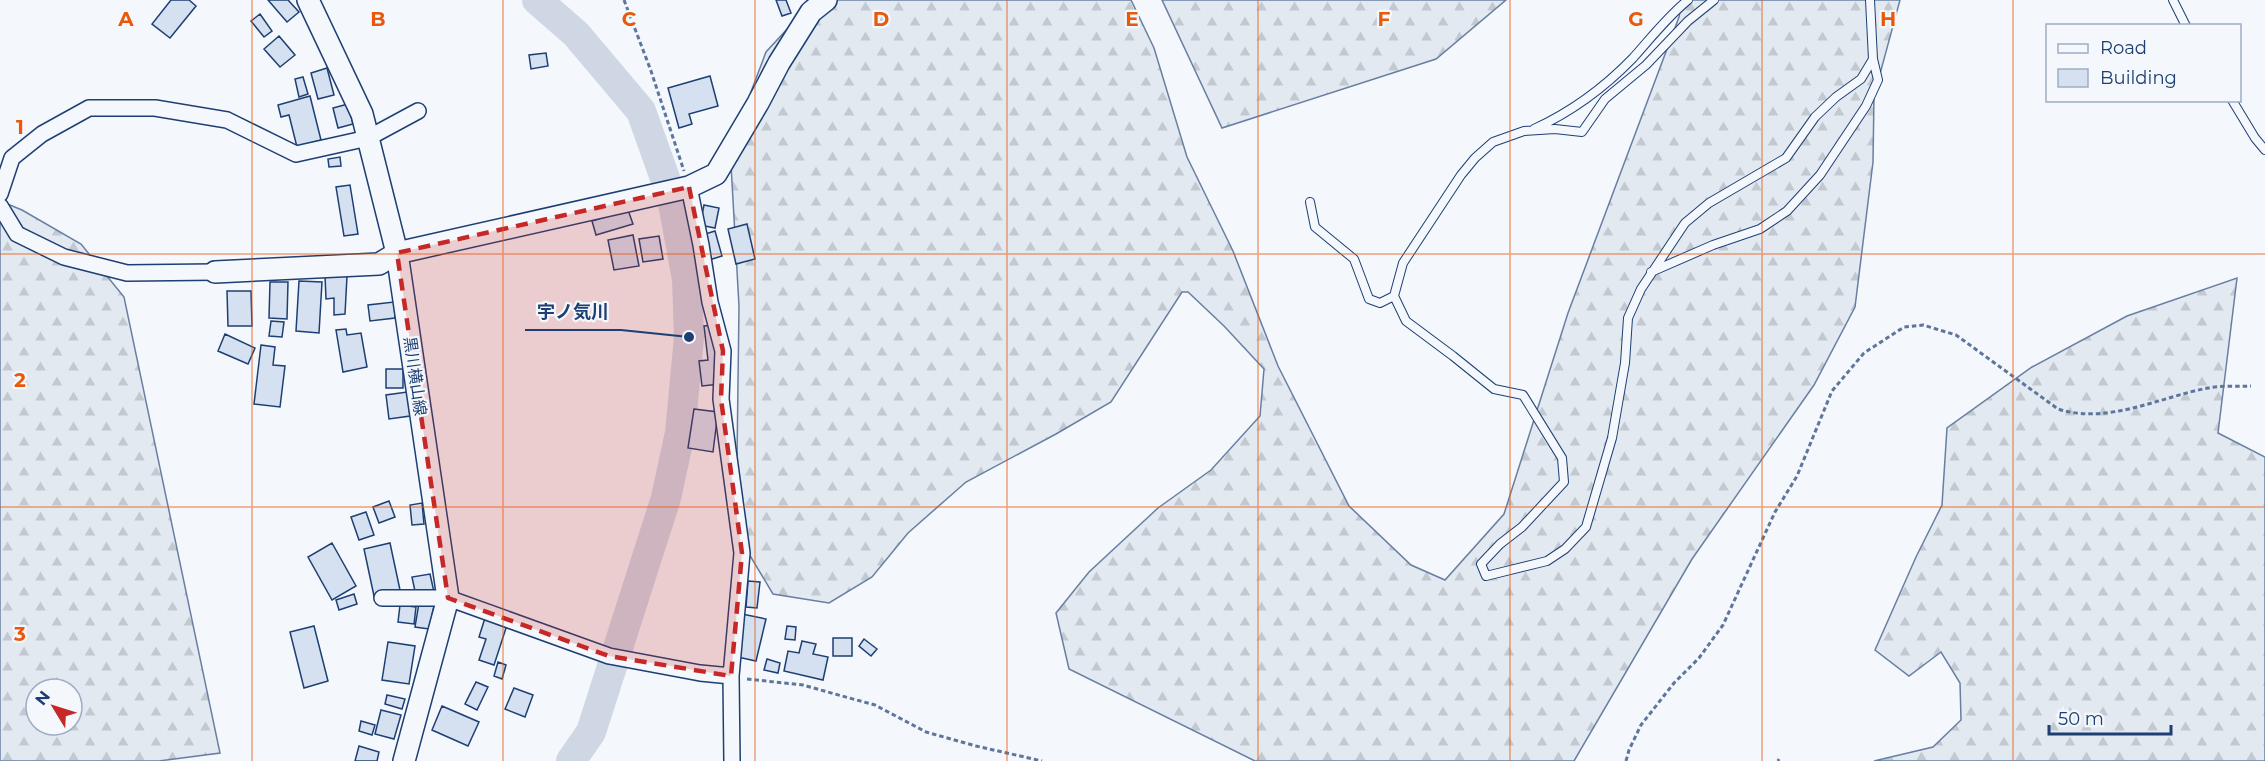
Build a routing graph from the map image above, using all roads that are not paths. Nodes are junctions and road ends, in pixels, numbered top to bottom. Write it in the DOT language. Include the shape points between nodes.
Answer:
graph roads {
  1 [pos="308,0"];
  2 [pos="826,0"];
  3 [pos="1688,0"];
  4 [pos="1714,0"];
  5 [pos="1870,0"];
  6 [pos="2173,0"];
  7 [pos="2185,24"];
  8 [pos="1873,59"];
  9 [pos="2233,102"];
  10 [pos="418,111"];
  11 [pos="1531,131"];
  12 [pos="368,138"];
  13 [pos="2265,150"];
  14 [pos="689,188"];
  15 [pos="0,194"];
  16 [pos="1310,202"];
  17 [pos="0,206"];
  18 [pos="397,253"];
  19 [pos="215,272"];
  20 [pos="1650,273"];
  21 [pos="1394,296"];
  22 [pos="382,598"];
  23 [pos="448,598"];
  24 [pos="730,676"];
  25 [pos="404,761"];
  26 [pos="732,761"];
  1 -- 12 [label="main road, 黒川横山線" via="362,114"];
  2 -- 14 [label="main road" via="811,12 778,63 716,174"];
  3 -- 11 [label="lane" via="1598,89 1561,117"];
  4 -- 11 [label="lane" via="1605,99 1582,132"];
  5 -- 8 [label="lane"];
  6 -- 7 [label="lane"];
  8 -- 20 [label="lane" via="1861,79 1815,117 1786,158 1709,203 1685,223"];
  8 -- 20 [label="lane" via="1878,80 1866,106 1820,175 1787,212 1760,229"];
  9 -- 13 [label="lane"];
  10 -- 12 [label="street"];
  11 -- 21 [label="lane" via="1493,142 1475,158 1403,263"];
  12 -- 15 [label="street" via="296,154 227,120 155,108 89,108 42,134 12,158"];
  12 -- 18 [label="main road, 黒川横山線"];
  14 -- 18 [label="main road"];
  14 -- 24 [label="street" via="723,351 721,399 742,553"];
  16 -- 21 [label="lane" via="1315,227 1354,260 1369,299 1380,303"];
  17 -- 19 [label="street" via="17,234 64,257 127,273"];
  18 -- 19 [label="main road" via="379,264"];
  18 -- 23 [label="main road, 黒川横山線"];
  20 -- 21 [label="lane" via="1628,318 1612,438 1586,527 1547,561 1486,576 1481,564 1564,482 1562,458 1523,395 1494,389 1406,321"];
  22 -- 23 [label="street"];
  23 -- 24 [label="street" via="616,658"];
  23 -- 25 [label="main road, 黒川横山線"];
  24 -- 26 [label="street"];
}
